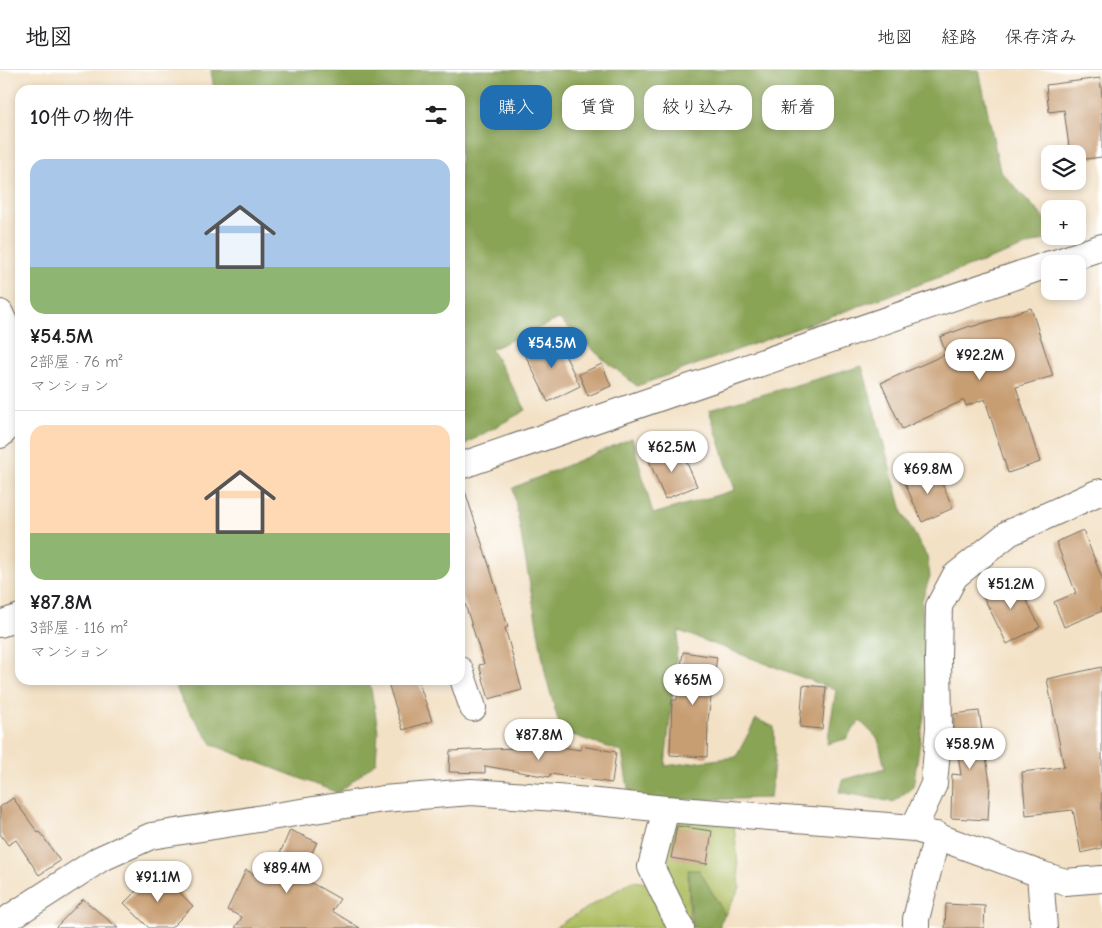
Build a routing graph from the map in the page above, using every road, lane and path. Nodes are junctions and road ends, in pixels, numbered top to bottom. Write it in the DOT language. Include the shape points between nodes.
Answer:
graph roads {
  1 [pos="1102,247"];
  2 [pos="1078,255"];
  3 [pos="1041,267"];
  4 [pos="0,313"];
  5 [pos="0,435"];
  6 [pos="465,464"];
  7 [pos="1102,492"];
  8 [pos="15,619"];
  9 [pos="0,624"];
  10 [pos="465,685"];
  11 [pos="473,708"];
  12 [pos="666,809"];
  13 [pos="926,831"];
  14 [pos="1040,874"];
  15 [pos="1102,880"];
  16 [pos="0,924"];
  17 [pos="681,928"];
  18 [pos="916,928"];
  19 [pos="1044,928"];
  1 -- 2 [label="street"];
  3 -- 6 [label="street"];
  4 -- 5 [label="street" via="9,333 6,429"];
  7 -- 13 [label="street" via="1009,533 955,576 939,606 939,728"];
  8 -- 9 [label="street"];
  10 -- 11 [label="street"];
  12 -- 13 [label="street"];
  12 -- 16 [label="street" via="472,792 383,799 151,836 100,859"];
  12 -- 17 [label="street" via="651,867"];
  13 -- 14 [label="street"];
  13 -- 18 [label="street"];
  14 -- 15 [label="street" via="1065,882"];
  14 -- 19 [label="street"];
}
